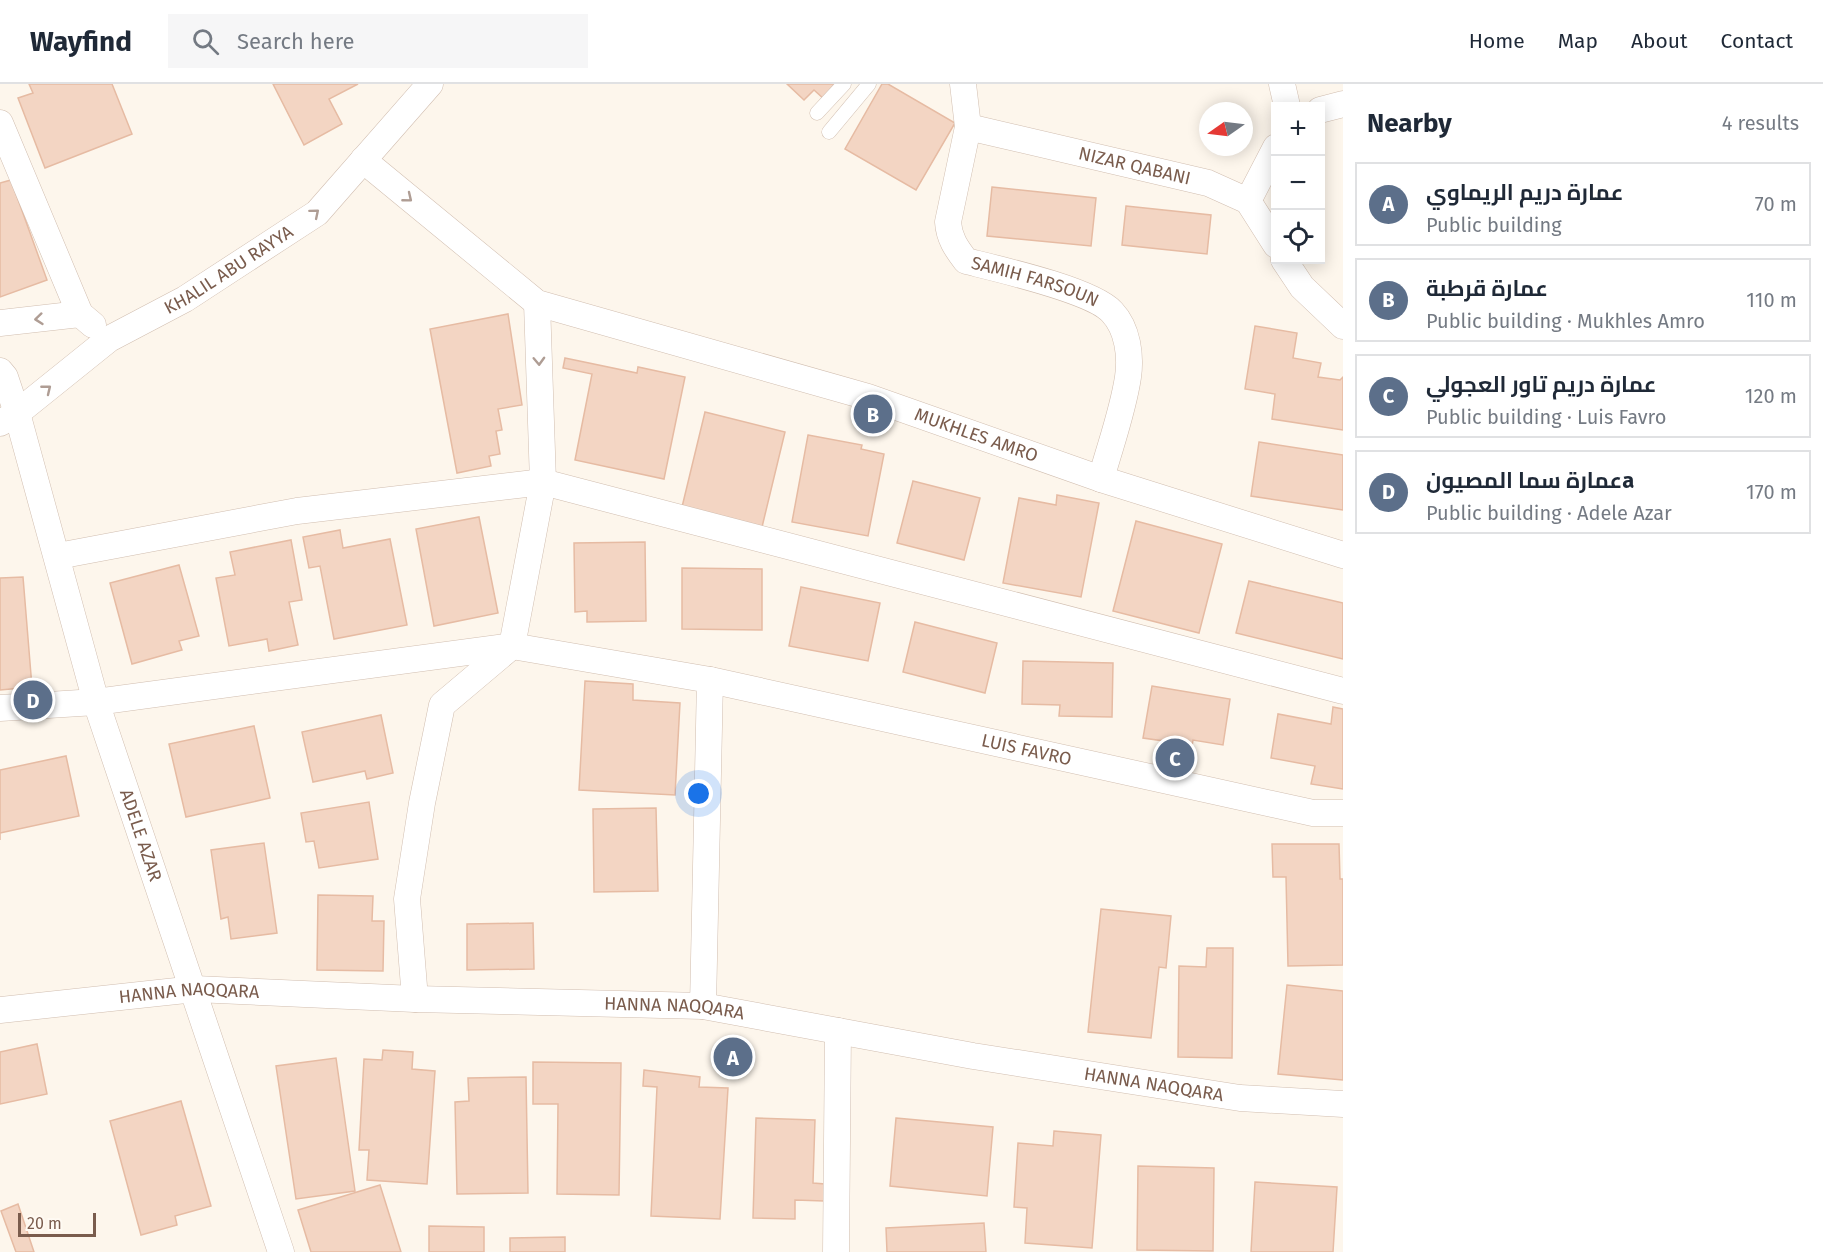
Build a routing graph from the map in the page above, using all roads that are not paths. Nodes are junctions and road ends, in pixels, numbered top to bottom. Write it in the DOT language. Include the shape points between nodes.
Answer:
graph roads {
  1 [pos="430,84"];
  2 [pos="844,84"];
  3 [pos="869,84"];
  4 [pos="963,84"];
  5 [pos="1282,84"];
  6 [pos="1286,102"];
  7 [pos="1343,104"];
  8 [pos="1325,109"];
  9 [pos="817,113"];
  10 [pos="0,123"];
  11 [pos="968,127"];
  12 [pos="829,132"];
  13 [pos="1271,155"];
  14 [pos="363,160"];
  15 [pos="1248,201"];
  16 [pos="1271,238"];
  17 [pos="1287,264"];
  18 [pos="537,303"];
  19 [pos="80,314"];
  20 [pos="0,323"];
  21 [pos="1343,326"];
  22 [pos="109,339"];
  23 [pos="0,371"];
  24 [pos="9,418"];
  25 [pos="1101,479"];
  26 [pos="543,482"];
  27 [pos="1343,555"];
  28 [pos="58,556"];
  29 [pos="512,646"];
  30 [pos="710,680"];
  31 [pos="1343,691"];
  32 [pos="96,702"];
  33 [pos="0,708"];
  34 [pos="1343,813"];
  35 [pos="195,989"];
  36 [pos="415,999"];
  37 [pos="703,1006"];
  38 [pos="0,1010"];
  39 [pos="838,1031"];
  40 [pos="1343,1104"];
  41 [pos="280,1252"];
  42 [pos="836,1252"];
  1 -- 14 [label="street, KHALIL ABU RAYYA"];
  2 -- 9 [label="lane"];
  3 -- 12 [label="lane"];
  4 -- 11 [label="street, SAMIH FARSOUN"];
  5 -- 6 [label="street"];
  7 -- 8 [label="street"];
  10 -- 19 [label="street"];
  11 -- 15 [label="street, NIZAR QABANI" via="1208,183"];
  11 -- 25 [label="street, SAMIH FARSOUN" via="948,222 955,248 966,261 1094,298 1112,312 1124,330 1128,377"];
  13 -- 15 [label="street"];
  14 -- 18 [label="street, one-way"];
  22 -- 14 [label="street, KHALIL ABU RAYYA, one-way" via="185,299 317,213"];
  15 -- 16 [label="street"];
  17 -- 21 [label="street" via="1302,287"];
  18 -- 25 [label="street, MUKHLES AMRO" via="868,397"];
  18 -- 26 [label="street, one-way"];
  19 -- 20 [label="street, one-way"];
  19 -- 22 [label="street"];
  24 -- 22 [label="street, KHALIL ABU RAYYA, one-way"];
  23 -- 24 [label="street, ADELE AZAR" via="5,377"];
  24 -- 28 [label="street, ADELE AZAR"];
  25 -- 27 [label="street, MUKHLES AMRO"];
  26 -- 28 [label="street" via="297,511"];
  26 -- 29 [label="street"];
  26 -- 31 [label="street"];
  28 -- 32 [label="street, ADELE AZAR"];
  29 -- 30 [label="street, LUIS FAVRO"];
  29 -- 32 [label="street, LUIS FAVRO"];
  29 -- 36 [label="street" via="441,705 407,899"];
  30 -- 34 [label="street, LUIS FAVRO" via="1313,813"];
  30 -- 37 [label="street"];
  32 -- 33 [label="street, LUIS FAVRO"];
  32 -- 35 [label="street, ADELE AZAR"];
  35 -- 36 [label="street, HANNA NAQQARA"];
  35 -- 38 [label="street, HANNA NAQQARA"];
  35 -- 41 [label="street, ADELE AZAR"];
  36 -- 37 [label="street, HANNA NAQQARA"];
  37 -- 39 [label="street, HANNA NAQQARA"];
  39 -- 40 [label="street, HANNA NAQQARA" via="1240,1098"];
  39 -- 42 [label="street"];
}
